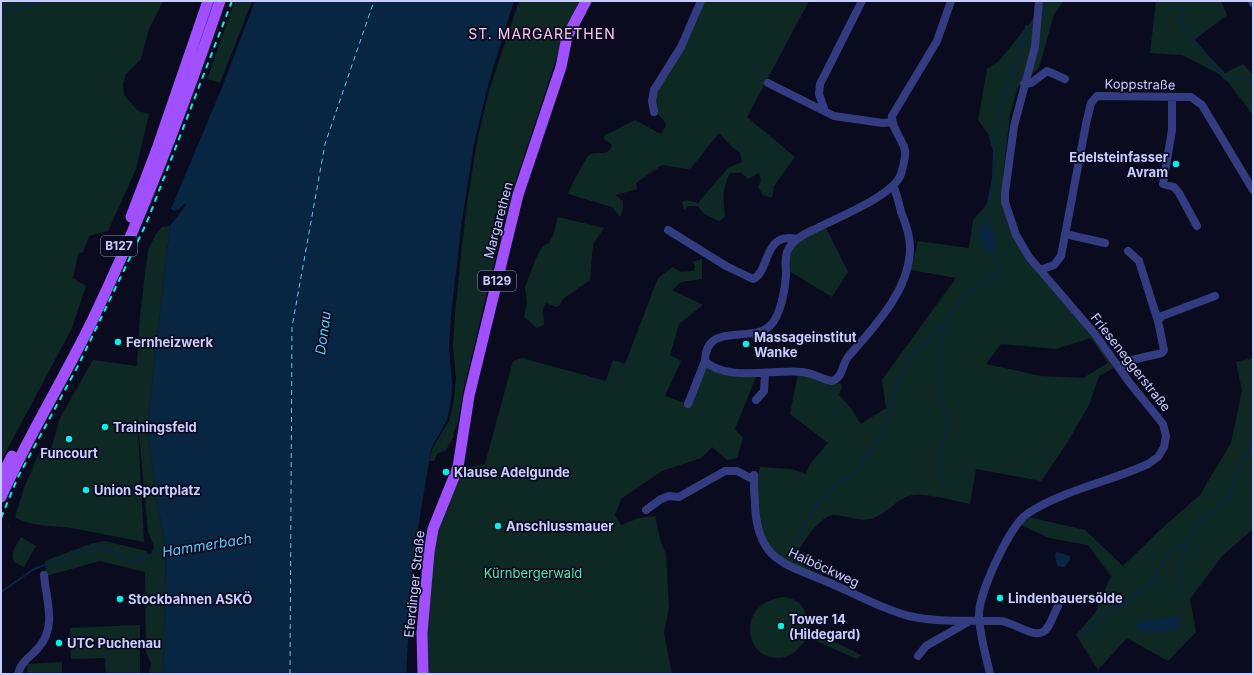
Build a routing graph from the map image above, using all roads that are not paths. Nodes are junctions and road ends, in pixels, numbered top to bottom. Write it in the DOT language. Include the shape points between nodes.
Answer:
graph roads {
  1 [pos="208,1"];
  2 [pos="220,1"];
  3 [pos="586,1"];
  4 [pos="701,1"];
  5 [pos="862,1"];
  6 [pos="951,1"];
  7 [pos="1039,1"];
  8 [pos="1065,79"];
  9 [pos="768,83"];
  10 [pos="1024,84"];
  11 [pos="1172,97"];
  12 [pos="825,111"];
  13 [pos="654,112"];
  14 [pos="892,122"];
  15 [pos="893,186"];
  16 [pos="1253,190"];
  17 [pos="1197,226"];
  18 [pos="668,230"];
  19 [pos="1065,234"];
  20 [pos="796,239"];
  21 [pos="1106,243"];
  22 [pos="1128,251"];
  23 [pos="1040,270"];
  24 [pos="1215,296"];
  25 [pos="1158,321"];
  26 [pos="705,361"];
  27 [pos="1119,368"];
  28 [pos="765,373"];
  29 [pos="756,400"];
  30 [pos="688,404"];
  31 [pos="1,477"];
  32 [pos="1,496"];
  33 [pos="445,498"];
  34 [pos="646,510"];
  35 [pos="44,575"];
  36 [pos="1058,606"];
  37 [pos="968,622"];
  38 [pos="979,622"];
  39 [pos="918,656"];
  40 [pos="18,674"];
  41 [pos="423,674"];
  42 [pos="990,674"];
  1 -- 31 [label="main road, B127" via="147,177 118,248 60,369"];
  2 -- 32 [label="main road, B127" via="175,131 125,250 82,340"];
  3 -- 33 [label="main road, Margarethen / B129" via="560,67 515,207 469,396 458,467"];
  4 -- 13 [label="street" via="681,47 655,89 652,101"];
  5 -- 12 [label="street" via="820,84"];
  6 -- 14 [label="street" via="941,32 892,116"];
  7 -- 10 [label="street, Frieseneggerstraße" via="1036,42"];
  8 -- 10 [label="street" via="1047,71 1031,83"];
  9 -- 12 [label="street"];
  10 -- 23 [label="street, Frieseneggerstraße" via="1014,126 1004,199 1018,239"];
  11 -- 16 [label="street, Koppstraße" via="1191,97 1202,105"];
  11 -- 17 [label="street" via="1172,130 1163,184 1174,187 1179,193"];
  11 -- 19 [label="street, Koppstraße" via="1105,95 1094,98 1086,124"];
  12 -- 14 [label="street" via="841,117"];
  14 -- 15 [label="street" via="905,154 901,174"];
  15 -- 20 [label="street" via="862,206"];
  15 -- 28 [label="street" via="909,233 910,248 904,277 894,298 846,359 836,380 804,372"];
  18 -- 20 [label="street" via="751,279 757,278 771,247 776,242 786,238"];
  19 -- 21 [label="street"];
  19 -- 23 [label="street, Koppstraße" via="1059,260 1049,268"];
  20 -- 26 [label="street" via="787,253 784,290 771,324 758,333 730,334 715,340 708,347"];
  22 -- 25 [label="street" via="1139,260"];
  23 -- 27 [label="street, Frieseneggerstraße" via="1090,328"];
  24 -- 25 [label="street" via="1162,316"];
  25 -- 27 [label="street" via="1163,352 1132,360"];
  26 -- 28 [label="street" via="724,370"];
  26 -- 30 [label="street"];
  27 -- 38 [label="street, Frieseneggerstraße" via="1163,424 1166,436 1163,451 1148,464 1046,504 1024,516 1011,533 985,585"];
  28 -- 29 [label="street" via="762,393"];
  33 -- 41 [label="main road, Eferdinger Straße / B129" via="435,524 429,552 422,632"];
  34 -- 37 [label="street, Haiböckweg" via="661,499 668,496 679,497 725,471 737,470 754,478 756,518 760,534 768,550 784,564 884,608 909,616"];
  35 -- 40 [label="street" via="50,623 48,632 40,647 23,663"];
  36 -- 38 [label="street, Haiböckweg" via="1041,633 1004,621"];
  37 -- 38 [label="street, Haiböckweg"];
  37 -- 39 [label="street, Haiböckweg" via="926,646"];
  38 -- 42 [label="street, Frieseneggerstraße"];
}
